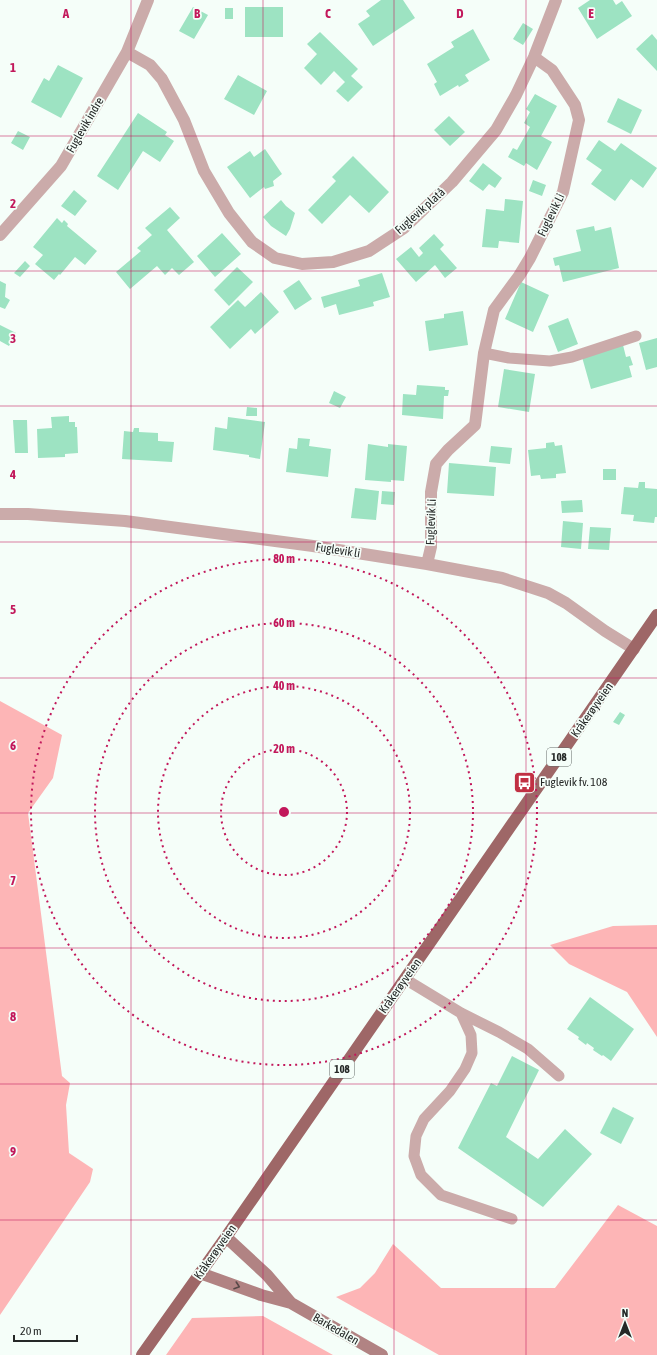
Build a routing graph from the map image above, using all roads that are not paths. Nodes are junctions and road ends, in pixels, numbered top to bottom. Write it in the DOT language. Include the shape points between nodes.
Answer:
graph roads {
  1 [pos="148,0"];
  2 [pos="556,0"];
  3 [pos="127,52"];
  4 [pos="534,57"];
  5 [pos="0,235"];
  6 [pos="636,336"];
  7 [pos="484,353"];
  8 [pos="0,514"];
  9 [pos="427,564"];
  10 [pos="657,615"];
  11 [pos="634,649"];
  12 [pos="404,979"];
  13 [pos="461,1013"];
  14 [pos="559,1076"];
  15 [pos="512,1219"];
  16 [pos="226,1238"];
  17 [pos="200,1273"];
  18 [pos="291,1303"];
  19 [pos="142,1355"];
  20 [pos="382,1355"];
  1 -- 3 [label="street, Fuglevik indre"];
  2 -- 4 [label="street, Fuglevik platå"];
  3 -- 4 [label="street, Fuglevik platå" via="150,65 162,80 184,120 204,171 229,213 252,242 275,258 302,264 333,262 369,251 404,228 452,182 496,130"];
  3 -- 5 [label="street, Fuglevik indre" via="61,166"];
  4 -- 7 [label="street, Fuglevik Li" via="552,70 575,105 579,120 563,192 530,258 494,310"];
  6 -- 7 [label="lane" via="572,357 550,361"];
  7 -- 9 [label="street, Fuglevik Li" via="475,425 436,464 431,492 431,547"];
  8 -- 9 [label="street, Fuglevik li" via="125,521"];
  9 -- 11 [label="street, Fuglevik li" via="502,578 548,593"];
  10 -- 11 [label="main road, Kråkerøyveien / 108"];
  11 -- 12 [label="main road, Kråkerøyveien / 108"];
  12 -- 13 [label="lane"];
  12 -- 16 [label="main road, Kråkerøyveien / 108"];
  13 -- 14 [label="lane" via="528,1049"];
  13 -- 15 [label="lane" via="471,1035 472,1053 450,1091 424,1119 416,1136 414,1156 421,1175 441,1195"];
  16 -- 17 [label="main road, Kråkerøyveien / 108"];
  16 -- 18 [label="main road, Barkedalen" via="267,1275"];
  17 -- 18 [label="main road, Barkedalen, one-way"];
  17 -- 19 [label="main road, Kråkerøyveien / 108"];
  18 -- 20 [label="main road, Barkedalen"];
}
